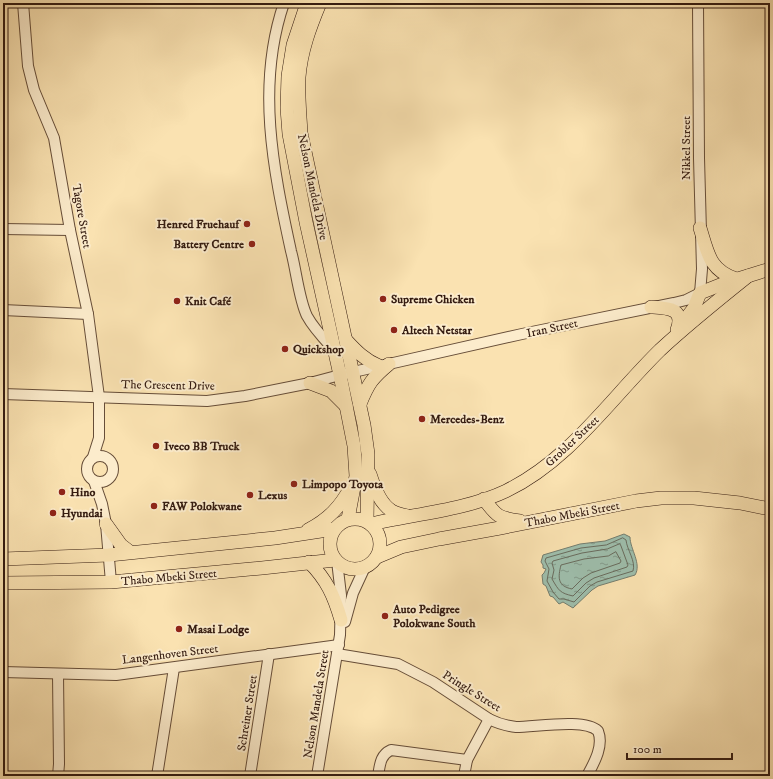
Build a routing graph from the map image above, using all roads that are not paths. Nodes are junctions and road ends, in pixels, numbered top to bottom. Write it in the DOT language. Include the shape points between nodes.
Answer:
graph roads {
  1 [pos="23,3"];
  2 [pos="284,3"];
  3 [pos="307,3"];
  4 [pos="320,3"];
  5 [pos="698,3"];
  6 [pos="700,228"];
  7 [pos="3,229"];
  8 [pos="70,230"];
  9 [pos="768,270"];
  10 [pos="742,278"];
  11 [pos="700,293"];
  12 [pos="651,307"];
  13 [pos="3,310"];
  14 [pos="88,314"];
  15 [pos="677,330"];
  16 [pos="346,340"];
  17 [pos="660,350"];
  18 [pos="335,351"];
  19 [pos="384,365"];
  20 [pos="347,373"];
  21 [pos="310,383"];
  22 [pos="3,394"];
  23 [pos="99,397"];
  24 [pos="360,404"];
  25 [pos="346,406"];
  26 [pos="99,438"];
  27 [pos="93,457"];
  28 [pos="106,457"];
  29 [pos="368,467"];
  30 [pos="356,476"];
  31 [pos="107,480"];
  32 [pos="94,481"];
  33 [pos="484,499"];
  34 [pos="102,504"];
  35 [pos="770,509"];
  36 [pos="408,516"];
  37 [pos="348,519"];
  38 [pos="369,523"];
  39 [pos="528,523"];
  40 [pos="106,524"];
  41 [pos="334,529"];
  42 [pos="301,534"];
  43 [pos="130,552"];
  44 [pos="109,555"];
  45 [pos="377,557"];
  46 [pos="3,559"];
  47 [pos="336,560"];
  48 [pos="309,562"];
  49 [pos="365,567"];
  50 [pos="111,582"];
  51 [pos="3,583"];
  52 [pos="340,620"];
  53 [pos="339,645"];
  54 [pos="269,654"];
  55 [pos="174,668"];
  56 [pos="3,672"];
  57 [pos="58,674"];
  58 [pos="489,719"];
  59 [pos="467,760"];
  60 [pos="58,776"];
  61 [pos="157,776"];
  62 [pos="250,776"];
  63 [pos="317,776"];
  64 [pos="378,776"];
  65 [pos="464,776"];
  66 [pos="587,776"];
  1 -- 8 [label="street, Tagore Street" via="28,66 34,90 54,138"];
  2 -- 18 [label="street" via="275,34 270,76 269,126 278,188 304,309 314,328"];
  3 -- 18 [label="main road, Nelson Mandela Drive" via="293,45 288,76 289,134"];
  4 -- 16 [label="main road, Nelson Mandela Drive" via="311,25 299,78 301,133"];
  5 -- 6 [label="street, Nikkel Street"];
  6 -- 10 [label="main road" via="714,264 724,275"];
  6 -- 11 [label="street, Nikkel Street"];
  7 -- 8 [label="street"];
  8 -- 14 [label="street, Tagore Street"];
  9 -- 10 [label="main road, Grobler Street"];
  10 -- 11 [label="main road, Iran Street"];
  10 -- 17 [label="main road, Grobler Street"];
  11 -- 12 [label="street, Iran Street" via="686,300"];
  11 -- 15 [label="main road, Grobler Street" via="694,308"];
  12 -- 15 [label="main road" via="669,308 675,312 680,322"];
  12 -- 19 [label="street, Iran Street"];
  13 -- 14 [label="street"];
  14 -- 23 [label="street, Tagore Street"];
  15 -- 17 [label="main road, Grobler Street"];
  16 -- 19 [label="main road" via="370,362"];
  16 -- 20 [label="main road, Nelson Mandela Drive"];
  17 -- 33 [label="main road, Grobler Street" via="562,454 527,480"];
  18 -- 20 [label="main road, Nelson Mandela Drive"];
  19 -- 20 [label="street, Iran Street"];
  19 -- 24 [label="main road" via="368,385"];
  20 -- 21 [label="street, The Crescent Drive"];
  20 -- 24 [label="main road, Nelson Mandela Drive"];
  20 -- 25 [label="main road, Nelson Mandela Drive"];
  21 -- 23 [label="street, The Crescent Drive" via="245,396 207,400"];
  21 -- 25 [label="main road" via="331,391"];
  22 -- 23 [label="street, The Crescent Drive"];
  23 -- 26 [label="street, Tagore Street"];
  24 -- 29 [label="main road, Nelson Mandela Drive"];
  25 -- 30 [label="main road, Nelson Mandela Drive" via="354,446"];
  26 -- 27 [label="street, Tagore Street"];
  26 -- 28 [label="street, Tagore Street"];
  27 -- 28 [label="street"];
  27 -- 32 [label="street, Tagore Street" via="86,471"];
  28 -- 31 [label="street, Tagore Street" via="113,468"];
  29 -- 36 [label="main road" via="375,490 386,506 393,512"];
  29 -- 38 [label="main road, Nelson Mandela Drive" via="366,493"];
  30 -- 37 [label="main road, Nelson Mandela Drive"];
  30 -- 42 [label="main road" via="335,512"];
  31 -- 32 [label="street"];
  31 -- 34 [label="street, Tagore Street"];
  32 -- 34 [label="street, Tagore Street"];
  33 -- 36 [label="main road, Grobler Street" via="462,506"];
  33 -- 39 [label="main road" via="497,515 508,520"];
  34 -- 40 [label="street, Tagore Street"];
  35 -- 39 [label="main road, Thabo Mbeki Street" via="711,499 661,498"];
  36 -- 38 [label="main road, Grobler Street"];
  37 -- 38 [label="main road" via="355,518"];
  37 -- 41 [label="main road"];
  38 -- 45 [label="main road" via="380,537"];
  39 -- 45 [label="main road, Thabo Mbeki Street" via="409,545"];
  40 -- 43 [label="main road" via="121,545"];
  40 -- 44 [label="street, Tagore Street"];
  41 -- 42 [label="main road"];
  41 -- 47 [label="main road" via="330,548"];
  42 -- 43 [label="main road"];
  43 -- 44 [label="main road"];
  44 -- 46 [label="main road"];
  44 -- 50 [label="street, Tagore Street"];
  45 -- 49 [label="main road, Thabo Mbeki Street"];
  47 -- 48 [label="main road, Thabo Mbeki Street"];
  47 -- 49 [label="main road, Thabo Mbeki Street" via="347,568"];
  47 -- 52 [label="street, Nelson Mandela Street" via="341,595"];
  48 -- 50 [label="main road, Thabo Mbeki Street"];
  48 -- 52 [label="main road" via="331,590"];
  49 -- 53 [label="street, Nelson Mandela Street" via="353,593"];
  50 -- 51 [label="main road, Thabo Mbeki Street"];
  52 -- 53 [label="street, Nelson Mandela Street"];
  53 -- 54 [label="street, Langenhoven Street"];
  53 -- 58 [label="street, Pringle Street" via="403,666 433,682"];
  53 -- 63 [label="street, Nelson Mandela Street"];
  54 -- 55 [label="street, Langenhoven Street"];
  54 -- 62 [label="street, Schreiner Street"];
  55 -- 57 [label="street, Langenhoven Street" via="116,674"];
  55 -- 61 [label="street"];
  56 -- 57 [label="street, Langenhoven Street"];
  57 -- 60 [label="street"];
  58 -- 59 [label="street"];
  58 -- 66 [label="street, Pringle Street" via="515,726 574,724 596,729 600,735 600,746"];
  59 -- 64 [label="street" via="391,750 382,758"];
  59 -- 65 [label="street"];
}
